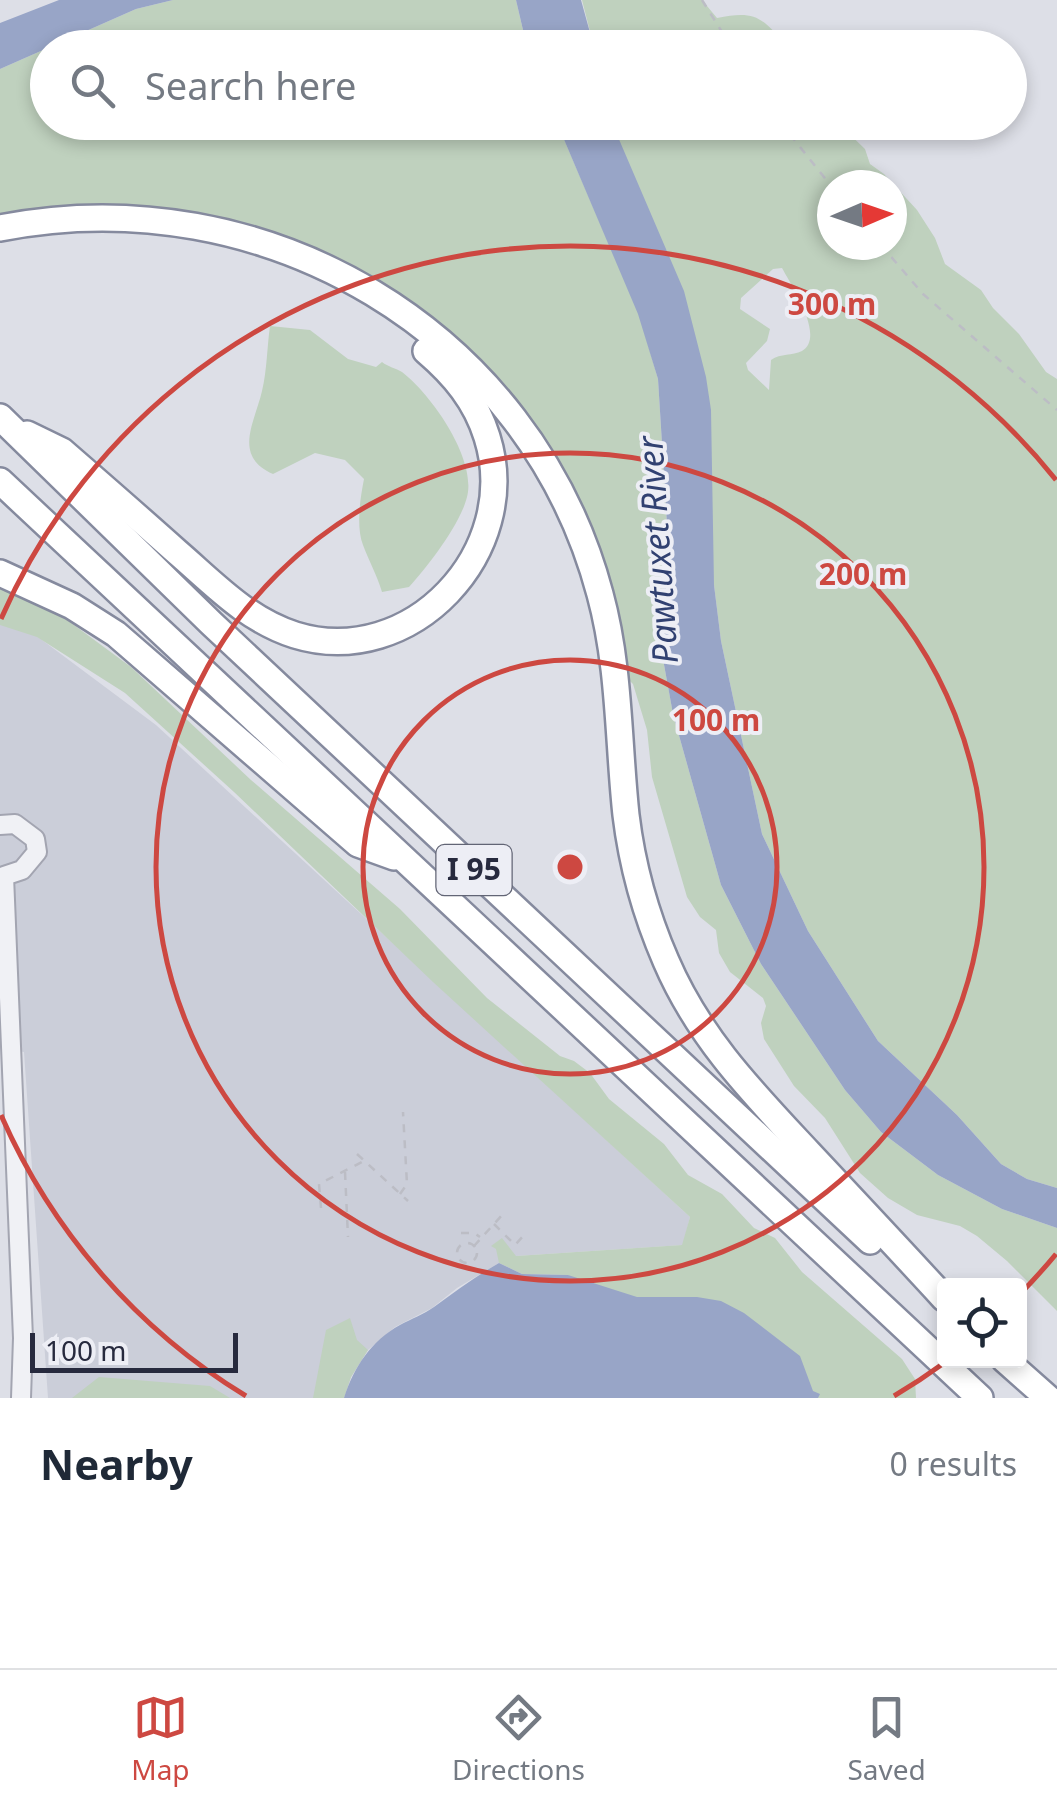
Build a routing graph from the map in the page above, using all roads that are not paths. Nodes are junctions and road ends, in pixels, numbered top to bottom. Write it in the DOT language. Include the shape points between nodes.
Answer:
graph roads {
  1 [pos="0,228"];
  2 [pos="0,244"];
  3 [pos="5,421"];
  4 [pos="0,480"];
  5 [pos="0,573"];
  6 [pos="0,825"];
  7 [pos="407,862"];
  8 [pos="2,875"];
  9 [pos="5,1067"];
  10 [pos="937,1291"];
  11 [pos="937,1302"];
  12 [pos="1013,1368"];
  13 [pos="21,1398"];
  14 [pos="980,1398"];
  15 [pos="1048,1398"];
  1 -- 10 [label="highway" via="130,217 205,226 272,244 391,304 487,387 554,479 591,564 613,656 632,850 680,993 732,1072"];
  2 -- 3 [label="highway" via="74,234 180,239 256,257 332,288 409,337 465,391 488,440 491,510 474,560 430,610 369,638 309,638 254,617 62,451"];
  3 -- 11 [label="highway, I 95" via="211,623"];
  4 -- 7 [label="highway, I 95"];
  5 -- 7 [label="highway" via="116,634 358,844"];
  6 -- 8 [label="street" via="15,824 35,840 37,852 22,870"];
  7 -- 14 [label="highway, I 95"];
  8 -- 9 [label="street"];
  9 -- 13 [label="street" via="21,1282"];
  12 -- 15 [label="highway"];
}
